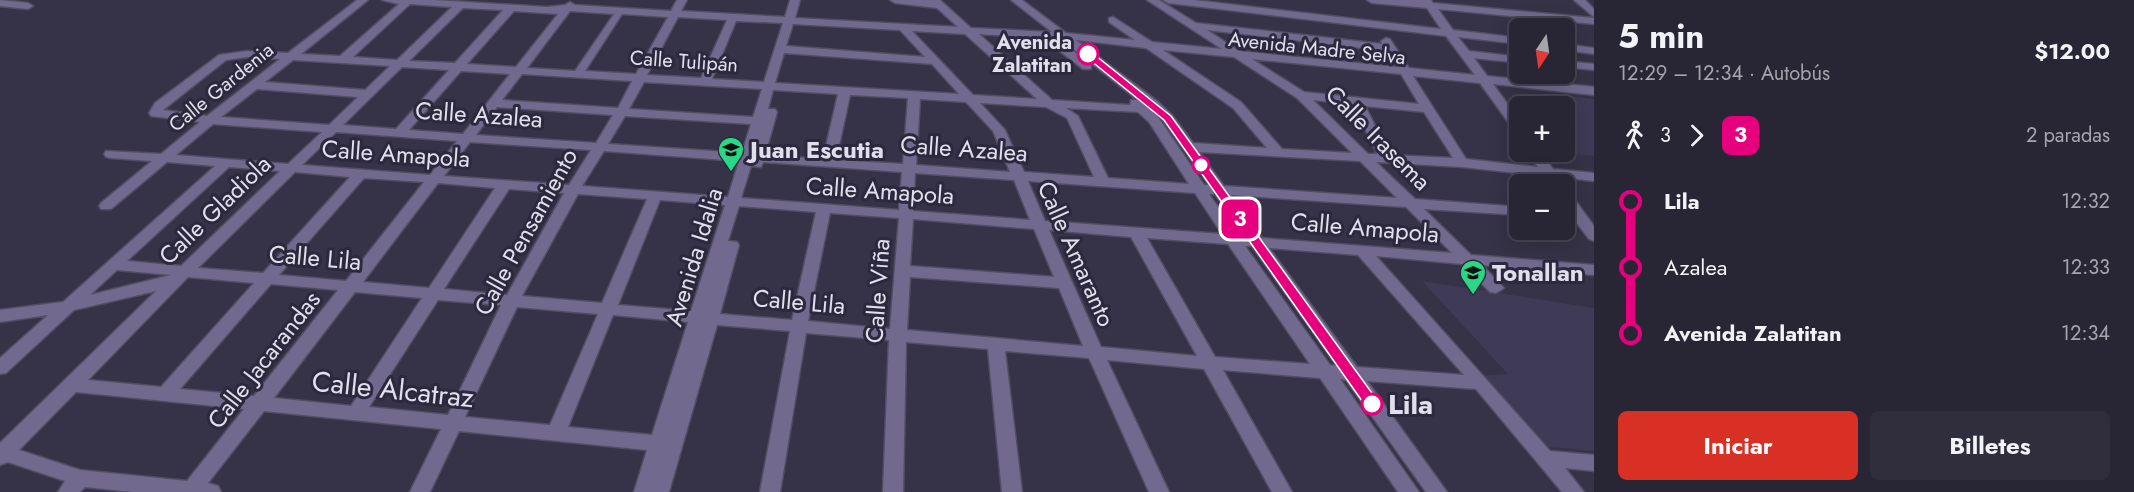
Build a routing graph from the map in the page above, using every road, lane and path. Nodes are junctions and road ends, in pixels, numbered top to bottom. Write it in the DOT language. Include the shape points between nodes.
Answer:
graph roads {
  1 [pos="363,0"];
  2 [pos="387,0"];
  3 [pos="682,0"];
  4 [pos="795,0"];
  5 [pos="803,0"];
  6 [pos="895,0"];
  7 [pos="1003,0"];
  8 [pos="1016,0"];
  9 [pos="1152,0"];
  10 [pos="1168,0"];
  11 [pos="1285,0"];
  12 [pos="1372,0"];
  13 [pos="1579,0"];
  14 [pos="408,2"];
  15 [pos="937,2"];
  16 [pos="0,3"];
  17 [pos="1428,3"];
  18 [pos="460,5"];
  19 [pos="28,6"];
  20 [pos="512,7"];
  21 [pos="564,7"];
  22 [pos="1594,14"];
  23 [pos="618,15"];
  24 [pos="1292,15"];
  25 [pos="673,16"];
  26 [pos="1113,20"];
  27 [pos="1372,20"];
  28 [pos="731,21"];
  29 [pos="1594,21"];
  30 [pos="792,22"];
  31 [pos="1194,26"];
  32 [pos="902,28"];
  33 [pos="971,32"];
  34 [pos="1450,33"];
  35 [pos="1054,37"];
  36 [pos="1299,38"];
  37 [pos="1509,40"];
  38 [pos="1152,46"];
  39 [pos="1391,48"];
  40 [pos="1575,48"];
  41 [pos="784,49"];
  42 [pos="1594,51"];
  43 [pos="1465,54"];
  44 [pos="291,56"];
  45 [pos="1241,56"];
  46 [pos="344,59"];
  47 [pos="1509,59"];
  48 [pos="932,61"];
  49 [pos="398,62"];
  50 [pos="1309,63"];
  51 [pos="1575,65"];
  52 [pos="457,66"];
  53 [pos="1594,68"];
  54 [pos="519,70"];
  55 [pos="578,74"];
  56 [pos="1409,74"];
  57 [pos="640,77"];
  58 [pos="705,82"];
  59 [pos="1487,82"];
  60 [pos="253,86"];
  61 [pos="773,87"];
  62 [pos="845,91"];
  63 [pos="1594,92"];
  64 [pos="365,94"];
  65 [pos="914,94"];
  66 [pos="1301,95"];
  67 [pos="1594,97"];
  68 [pos="966,98"];
  69 [pos="1356,101"];
  70 [pos="493,103"];
  71 [pos="1050,104"];
  72 [pos="1143,109"];
  73 [pos="1430,109"];
  74 [pos="622,111"];
  75 [pos="1073,111"];
  76 [pos="155,112"];
  77 [pos="1509,114"];
  78 [pos="210,120"];
  79 [pos="758,121"];
  80 [pos="330,128"];
  81 [pos="399,132"];
  82 [pos="467,137"];
  83 [pos="600,146"];
  84 [pos="1188,147"];
  85 [pos="1276,152"];
  86 [pos="111,154"];
  87 [pos="753,157"];
  88 [pos="1366,157"];
  89 [pos="163,158"];
  90 [pos="1384,158"];
  91 [pos="829,162"];
  92 [pos="1541,162"];
  93 [pos="1462,163"];
  94 [pos="226,164"];
  95 [pos="909,167"];
  96 [pos="291,168"];
  97 [pos="1548,172"];
  98 [pos="360,174"];
  99 [pos="1016,175"];
  100 [pos="1594,177"];
  101 [pos="434,179"];
  102 [pos="1103,182"];
  103 [pos="504,184"];
  104 [pos="1201,189"];
  105 [pos="573,190"];
  106 [pos="1218,190"];
  107 [pos="655,196"];
  108 [pos="1408,203"];
  109 [pos="739,204"];
  110 [pos="105,206"];
  111 [pos="1575,206"];
  112 [pos="824,210"];
  113 [pos="1509,210"];
  114 [pos="907,216"];
  115 [pos="1587,219"];
  116 [pos="1038,224"];
  117 [pos="1136,232"];
  118 [pos="1594,236"];
  119 [pos="1233,240"];
  120 [pos="1256,242"];
  121 [pos="1362,250"];
  122 [pos="1466,259"];
  123 [pos="112,264"];
  124 [pos="1594,270"];
  125 [pos="903,271"];
  126 [pos="180,276"];
  127 [pos="267,278"];
  128 [pos="1064,283"];
  129 [pos="350,286"];
  130 [pos="1496,288"];
  131 [pos="434,293"];
  132 [pos="512,300"];
  133 [pos="64,307"];
  134 [pos="608,309"];
  135 [pos="0,316"];
  136 [pos="704,318"];
  137 [pos="799,326"];
  138 [pos="898,335"];
  139 [pos="996,344"];
  140 [pos="1095,353"];
  141 [pos="1209,363"];
  142 [pos="0,368"];
  143 [pos="1325,373"];
  144 [pos="1350,374"];
  145 [pos="1481,383"];
  146 [pos="73,385"];
  147 [pos="165,394"];
  148 [pos="259,403"];
  149 [pos="356,413"];
  150 [pos="453,423"];
  151 [pos="556,433"];
  152 [pos="665,445"];
  153 [pos="2,453"];
  154 [pos="1545,458"];
  155 [pos="1594,463"];
  156 [pos="74,485"];
  157 [pos="197,491"];
  158 [pos="420,492"];
  159 [pos="644,492"];
  160 [pos="658,492"];
  161 [pos="770,492"];
  162 [pos="893,492"];
  163 [pos="1012,492"];
  164 [pos="1159,492"];
  165 [pos="1282,492"];
  166 [pos="1409,492"];
  167 [pos="1437,492"];
  168 [pos="1574,492"];
  1 -- 44 [label="street, Calle Gardenia"];
  2 -- 14 [label="street, Avenida Madre Selva"];
  3 -- 25 [label="street, Calle Pensamiento"];
  4 -- 30 [label="street, Avenida Idalia"];
  5 -- 30 [label="street, Avenida Idalia"];
  6 -- 15 [label="street"];
  7 -- 35 [label="street"];
  8 -- 35 [label="street"];
  9 -- 31 [label="street, Calle Irasema"];
  10 -- 24 [label="street"];
  11 -- 24 [label="street"];
  12 -- 17 [label="street"];
  13 -- 22 [label="street"];
  14 -- 18 [label="street, Avenida Madre Selva"];
  14 -- 46 [label="street"];
  15 -- 33 [label="street"];
  16 -- 19 [label="street"];
  17 -- 29 [label="street"];
  17 -- 34 [label="street"];
  18 -- 20 [label="street, Avenida Madre Selva"];
  18 -- 49 [label="street, Calle Gladiola"];
  20 -- 21 [label="street, Avenida Madre Selva"];
  20 -- 52 [label="street"];
  21 -- 23 [label="street, Avenida Madre Selva"];
  21 -- 25 [label="street, Avenida Madre Selva"];
  21 -- 54 [label="street, Calle Jacarandas"];
  23 -- 25 [label="street, Avenida Madre Selva"];
  23 -- 55 [label="street"];
  24 -- 27 [label="street"];
  24 -- 36 [label="street"];
  25 -- 28 [label="street, Avenida Madre Selva"];
  25 -- 30 [label="street, Avenida Madre Selva"];
  25 -- 57 [label="street, Calle Pensamiento"];
  26 -- 38 [label="street"];
  27 -- 34 [label="street"];
  27 -- 39 [label="street"];
  28 -- 30 [label="street, Avenida Madre Selva"];
  28 -- 58 [label="street"];
  30 -- 32 [label="street, Avenida Madre Selva"];
  30 -- 41 [label="street, Avenida Idalia"];
  31 -- 36 [label="street"];
  31 -- 45 [label="street, Calle Irasema"];
  32 -- 33 [label="street, Avenida Madre Selva"];
  32 -- 48 [label="street, Calle Amaranto"];
  33 -- 35 [label="street, Avenida Madre Selva"];
  33 -- 71 [label="street"];
  34 -- 37 [label="street"];
  34 -- 43 [label="street"];
  35 -- 38 [label="street, Avenida Madre Selva"];
  35 -- 72 [label="street"];
  35 -- 84 [label="street" via="1158,108"];
  36 -- 39 [label="street"];
  36 -- 50 [label="street"];
  38 -- 45 [label="street, Avenida Madre Selva"];
  38 -- 85 [label="street" via="1237,105"];
  39 -- 56 [label="street"];
  40 -- 42 [label="street"];
  41 -- 48 [label="street"];
  41 -- 61 [label="street, Avenida Idalia"];
  43 -- 47 [label="street"];
  43 -- 59 [label="street"];
  44 -- 46 [label="street, Calle Tulipán"];
  44 -- 60 [label="street, Calle Gardenia"];
  44 -- 76 [label="street, Calle Tulipán" via="223,57"];
  45 -- 50 [label="street, Avenida Madre Selva"];
  45 -- 66 [label="street, Calle Irasema"];
  46 -- 49 [label="street, Calle Tulipán"];
  48 -- 68 [label="street, Calle Amaranto"];
  49 -- 52 [label="street, Calle Tulipán"];
  49 -- 64 [label="street, Calle Gladiola"];
  50 -- 56 [label="street, Avenida Madre Selva"];
  51 -- 53 [label="street"];
  52 -- 54 [label="street, Calle Tulipán"];
  52 -- 81 [label="street"];
  54 -- 55 [label="street, Calle Tulipán"];
  54 -- 70 [label="street, Calle Jacarandas"];
  55 -- 57 [label="street, Calle Tulipán"];
  56 -- 59 [label="street, Avenida Madre Selva"];
  56 -- 73 [label="street"];
  57 -- 58 [label="street, Calle Tulipán"];
  57 -- 74 [label="street, Calle Pensamiento"];
  58 -- 61 [label="street, Calle Tulipán"];
  59 -- 63 [label="street, Avenida Madre Selva"];
  59 -- 67 [label="street, Avenida Madre Selva"];
  59 -- 77 [label="street"];
  60 -- 64 [label="street"];
  60 -- 78 [label="street, Calle Gardenia"];
  61 -- 62 [label="street, Calle Tulipán"];
  61 -- 79 [label="street, Avenida Idalia"];
  61 -- 87 [label="street, Avenida Idalia"];
  62 -- 65 [label="street, Calle Tulipán"];
  62 -- 91 [label="street"];
  64 -- 80 [label="street, Calle Gladiola"];
  65 -- 68 [label="street, Calle Tulipán"];
  65 -- 95 [label="street, Calle Viña"];
  66 -- 69 [label="street"];
  66 -- 88 [label="street, Calle Irasema"];
  68 -- 71 [label="street, Calle Tulipán"];
  68 -- 99 [label="street, Calle Amaranto" via="999,130"];
  69 -- 73 [label="street"];
  69 -- 90 [label="street"];
  70 -- 74 [label="street"];
  70 -- 82 [label="street, Calle Jacarandas"];
  71 -- 75 [label="street"];
  72 -- 75 [label="street"];
  72 -- 104 [label="street"];
  73 -- 93 [label="street"];
  74 -- 79 [label="street"];
  74 -- 83 [label="street, Calle Pensamiento"];
  75 -- 102 [label="street"];
  76 -- 78 [label="street, Calle Azalea"];
  78 -- 80 [label="street, Calle Azalea"];
  78 -- 89 [label="street, Calle Gardenia"];
  79 -- 87 [label="street, Avenida Idalia"];
  80 -- 81 [label="street, Calle Azalea"];
  80 -- 96 [label="street, Calle Gladiola"];
  81 -- 82 [label="street, Calle Azalea"];
  82 -- 83 [label="street, Calle Azalea"];
  82 -- 101 [label="street, Calle Jacarandas"];
  83 -- 87 [label="street, Calle Azalea"];
  83 -- 105 [label="street, Calle Pensamiento"];
  84 -- 85 [label="street"];
  84 -- 106 [label="street"];
  85 -- 88 [label="street"];
  86 -- 89 [label="street, Calle Amapola"];
  87 -- 91 [label="street, Calle Azalea"];
  87 -- 109 [label="street, Avenida Idalia"];
  88 -- 90 [label="street"];
  88 -- 108 [label="street, Calle Irasema"];
  89 -- 94 [label="street, Calle Amapola"];
  89 -- 110 [label="street, Calle Gardenia"];
  90 -- 93 [label="street"];
  91 -- 95 [label="street, Calle Azalea"];
  92 -- 97 [label="street"];
  93 -- 97 [label="street"];
  94 -- 96 [label="street, Calle Amapola"];
  94 -- 123 [label="street"];
  95 -- 99 [label="street, Calle Azalea"];
  95 -- 114 [label="street, Calle Viña"];
  96 -- 98 [label="street, Calle Amapola"];
  96 -- 126 [label="street, Calle Gladiola"];
  97 -- 100 [label="street"];
  98 -- 101 [label="street, Calle Amapola"];
  98 -- 127 [label="street"];
  99 -- 102 [label="street, Calle Azalea"];
  99 -- 116 [label="street, Calle Amaranto"];
  101 -- 103 [label="street, Calle Amapola"];
  101 -- 129 [label="street, Calle Jacarandas"];
  102 -- 104 [label="street, Calle Azalea"];
  103 -- 105 [label="street, Calle Amapola"];
  103 -- 131 [label="street"];
  104 -- 106 [label="street, Calle Azalea"];
  104 -- 119 [label="street"];
  105 -- 107 [label="street, Calle Amapola"];
  105 -- 132 [label="street, Calle Pensamiento"];
  106 -- 108 [label="street, Calle Azalea"];
  106 -- 120 [label="street"];
  107 -- 109 [label="street, Calle Amapola"];
  107 -- 134 [label="street"];
  108 -- 113 [label="street, Calle Azalea"];
  108 -- 122 [label="street, Calle Irasema"];
  109 -- 112 [label="street, Calle Amapola"];
  109 -- 136 [label="street, Avenida Idalia"];
  111 -- 115 [label="street"];
  112 -- 114 [label="street, Calle Amapola"];
  112 -- 137 [label="street"];
  114 -- 116 [label="street, Calle Amapola"];
  114 -- 125 [label="street, Calle Viña"];
  115 -- 118 [label="street"];
  116 -- 117 [label="street, Calle Amapola"];
  116 -- 128 [label="street, Calle Amaranto"];
  117 -- 119 [label="street, Calle Amapola"];
  117 -- 141 [label="street"];
  119 -- 120 [label="street, Calle Amapola"];
  119 -- 143 [label="street"];
  120 -- 121 [label="street, Calle Amapola"];
  120 -- 144 [label="street"];
  121 -- 122 [label="street, Calle Amapola"];
  121 -- 145 [label="street"];
  122 -- 124 [label="street, Calle Amapola"];
  122 -- 130 [label="street, Calle Irasema"];
  123 -- 126 [label="street, Calle Lila"];
  123 -- 133 [label="street"];
  125 -- 128 [label="street"];
  125 -- 138 [label="street, Calle Viña"];
  126 -- 127 [label="street, Calle Lila"];
  126 -- 133 [label="street"];
  126 -- 146 [label="street, Calle Gladiola"];
  127 -- 129 [label="street, Calle Lila"];
  127 -- 147 [label="street"];
  128 -- 140 [label="street, Calle Amaranto"];
  129 -- 131 [label="street, Calle Lila"];
  129 -- 148 [label="street, Calle Jacarandas"];
  131 -- 132 [label="street, Calle Lila"];
  131 -- 149 [label="street"];
  132 -- 134 [label="street, Calle Lila"];
  132 -- 150 [label="street, Calle Pensamiento"];
  133 -- 135 [label="street"];
  133 -- 142 [label="street"];
  134 -- 136 [label="street, Calle Lila"];
  134 -- 151 [label="street"];
  136 -- 137 [label="street, Calle Lila"];
  136 -- 152 [label="street, Avenida Idalia"];
  137 -- 138 [label="street, Calle Lila"];
  137 -- 161 [label="street"];
  138 -- 139 [label="street, Calle Lila"];
  138 -- 162 [label="street, Calle Viña"];
  139 -- 140 [label="street, Calle Lila"];
  139 -- 163 [label="street"];
  140 -- 141 [label="street, Calle Lila"];
  140 -- 164 [label="street, Calle Amaranto"];
  141 -- 143 [label="street, Calle Lila"];
  141 -- 165 [label="street"];
  143 -- 144 [label="street, Calle Lila"];
  143 -- 166 [label="street"];
  144 -- 145 [label="street, Calle Lila"];
  144 -- 167 [label="street"];
  145 -- 154 [label="street"];
  146 -- 147 [label="street, Calle Alcatraz"];
  146 -- 153 [label="street, Calle Gladiola"];
  147 -- 148 [label="street, Calle Alcatraz"];
  148 -- 149 [label="street, Calle Alcatraz"];
  148 -- 157 [label="street, Calle Jacarandas"];
  149 -- 150 [label="street, Calle Alcatraz"];
  150 -- 151 [label="street, Calle Alcatraz"];
  150 -- 158 [label="street, Calle Pensamiento"];
  151 -- 152 [label="street, Calle Alcatraz"];
  152 -- 159 [label="street, Avenida Idalia"];
  152 -- 160 [label="street, Avenida Idalia"];
  153 -- 156 [label="street"];
  154 -- 155 [label="street"];
  154 -- 168 [label="street"];
  156 -- 157 [label="street"];
}
